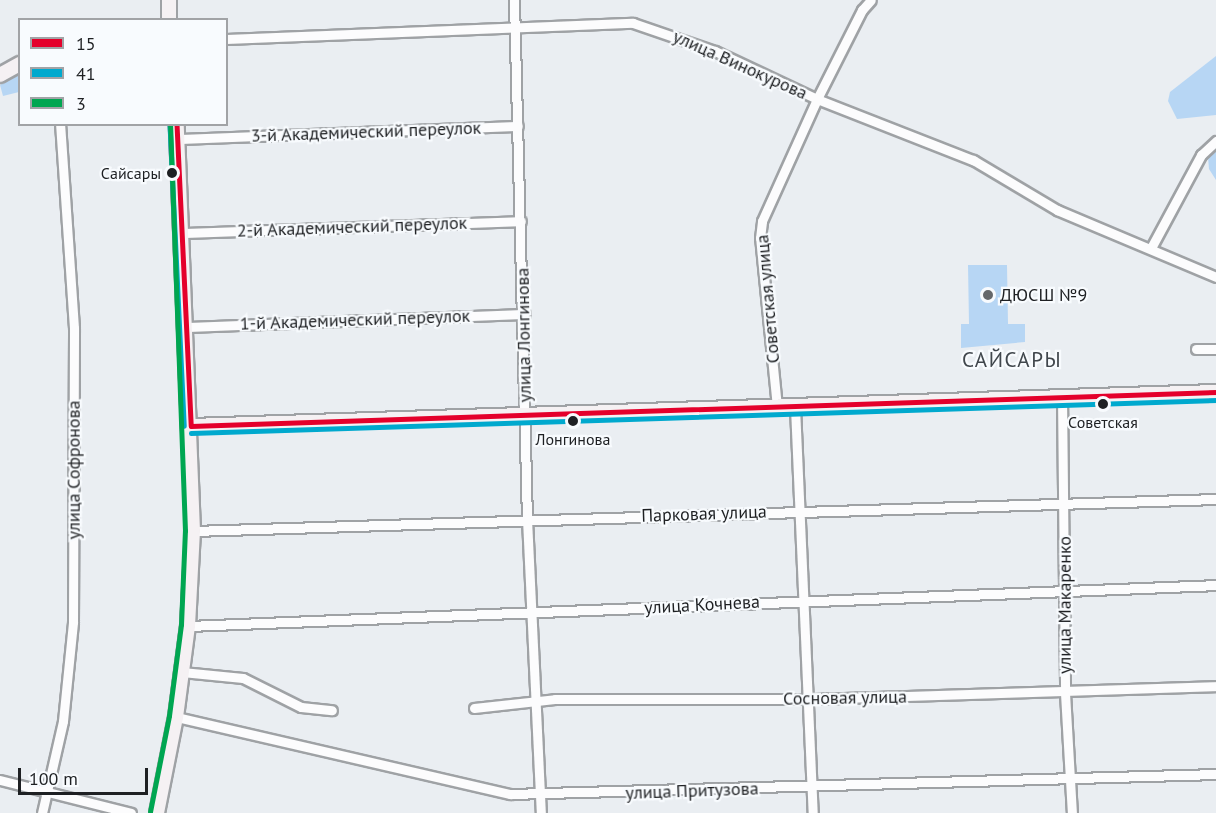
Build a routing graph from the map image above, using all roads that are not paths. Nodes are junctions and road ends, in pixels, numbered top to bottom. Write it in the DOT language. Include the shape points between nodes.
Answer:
graph roads {
  1 [pos="169,0"];
  2 [pos="514,0"];
  3 [pos="871,0"];
  4 [pos="169,18"];
  5 [pos="514,28"];
  6 [pos="228,39"];
  7 [pos="18,65"];
  8 [pos="0,75"];
  9 [pos="817,99"];
  10 [pos="60,126"];
  11 [pos="177,126"];
  12 [pos="518,126"];
  13 [pos="178,139"];
  14 [pos="1216,141"];
  15 [pos="521,220"];
  16 [pos="182,233"];
  17 [pos="1151,248"];
  18 [pos="1216,277"];
  19 [pos="525,314"];
  20 [pos="186,327"];
  21 [pos="1196,349"];
  22 [pos="1216,349"];
  23 [pos="1216,392"];
  24 [pos="1062,396"];
  25 [pos="777,407"];
  26 [pos="795,407"];
  27 [pos="526,417"];
  28 [pos="190,426"];
  29 [pos="1216,499"];
  30 [pos="1065,504"];
  31 [pos="800,511"];
  32 [pos="527,519"];
  33 [pos="193,531"];
  34 [pos="1216,585"];
  35 [pos="1064,591"];
  36 [pos="804,600"];
  37 [pos="532,612"];
  38 [pos="188,626"];
  39 [pos="182,672"];
  40 [pos="1216,686"];
  41 [pos="1065,693"];
  42 [pos="809,699"];
  43 [pos="536,701"];
  44 [pos="474,708"];
  45 [pos="332,710"];
  46 [pos="176,717"];
  47 [pos="1216,774"];
  48 [pos="1070,778"];
  49 [pos="0,780"];
  50 [pos="812,787"];
  51 [pos="48,791"];
  52 [pos="539,795"];
  53 [pos="42,813"];
  54 [pos="131,813"];
  55 [pos="157,813"];
  56 [pos="541,813"];
  57 [pos="813,813"];
  58 [pos="1072,813"];
  1 -- 4 [label="main road"];
  2 -- 5 [label="street, улица Лонгинова"];
  3 -- 9 [label="street, Советская улица" via="862,10"];
  5 -- 6 [label="street, улица Винокурова"];
  5 -- 9 [label="street, улица Винокурова" via="633,23 714,51"];
  5 -- 12 [label="street, улица Лонгинова"];
  7 -- 8 [label="main road"];
  9 -- 17 [label="street, улица Винокурова" via="973,160 1057,210"];
  9 -- 25 [label="street, Советская улица" via="762,220 760,238"];
  10 -- 51 [label="street, улица Софронова" via="74,328 73,622 63,721"];
  11 -- 13 [label="main road"];
  12 -- 13 [label="street, 3-й Академический переулок"];
  12 -- 15 [label="street, улица Лонгинова"];
  13 -- 16 [label="main road"];
  14 -- 17 [label="street" via="1201,155"];
  15 -- 16 [label="street, 2-й Академический переулок"];
  15 -- 19 [label="street, улица Лонгинова"];
  16 -- 20 [label="main road"];
  17 -- 18 [label="street, улица Винокурова"];
  19 -- 20 [label="street, 1-й Академический переулок"];
  19 -- 27 [label="street, улица Лонгинова"];
  20 -- 28 [label="main road"];
  21 -- 22 [label="street"];
  23 -- 24 [label="main road"];
  24 -- 26 [label="main road"];
  24 -- 30 [label="street, улица Макаренко"];
  25 -- 26 [label="main road"];
  25 -- 27 [label="main road"];
  26 -- 31 [label="street"];
  27 -- 28 [label="main road"];
  27 -- 32 [label="street, улица Лонгинова"];
  28 -- 33 [label="main road"];
  29 -- 30 [label="street, Парковая улица"];
  30 -- 31 [label="street, Парковая улица"];
  30 -- 35 [label="street, улица Макаренко"];
  31 -- 32 [label="street, Парковая улица"];
  31 -- 36 [label="street"];
  32 -- 33 [label="street, Парковая улица"];
  32 -- 37 [label="street, улица Лонгинова"];
  33 -- 38 [label="main road"];
  34 -- 35 [label="street, улица Кочнева"];
  35 -- 36 [label="street, улица Кочнева"];
  35 -- 41 [label="street, улица Макаренко"];
  36 -- 37 [label="street, улица Кочнева"];
  36 -- 42 [label="street"];
  37 -- 38 [label="street, улица Кочнева"];
  37 -- 43 [label="street, улица Лонгинова"];
  38 -- 39 [label="main road"];
  39 -- 45 [label="street" via="243,678 301,707"];
  39 -- 46 [label="main road"];
  40 -- 41 [label="street, Сосновая улица"];
  41 -- 42 [label="street, Сосновая улица"];
  41 -- 48 [label="street, улица Макаренко"];
  42 -- 43 [label="street, Сосновая улица"];
  42 -- 50 [label="street"];
  43 -- 44 [label="street, Сосновая улица"];
  43 -- 52 [label="street, улица Лонгинова"];
  46 -- 52 [label="street, улица Притузова" via="505,794"];
  46 -- 55 [label="main road"];
  47 -- 48 [label="street, улица Притузова"];
  48 -- 50 [label="street, улица Притузова"];
  48 -- 58 [label="street, улица Макаренко"];
  49 -- 51 [label="street"];
  50 -- 52 [label="street, улица Притузова"];
  50 -- 57 [label="street"];
  51 -- 53 [label="street, улица Софронова"];
  51 -- 54 [label="street"];
  52 -- 56 [label="street, улица Лонгинова"];
}
